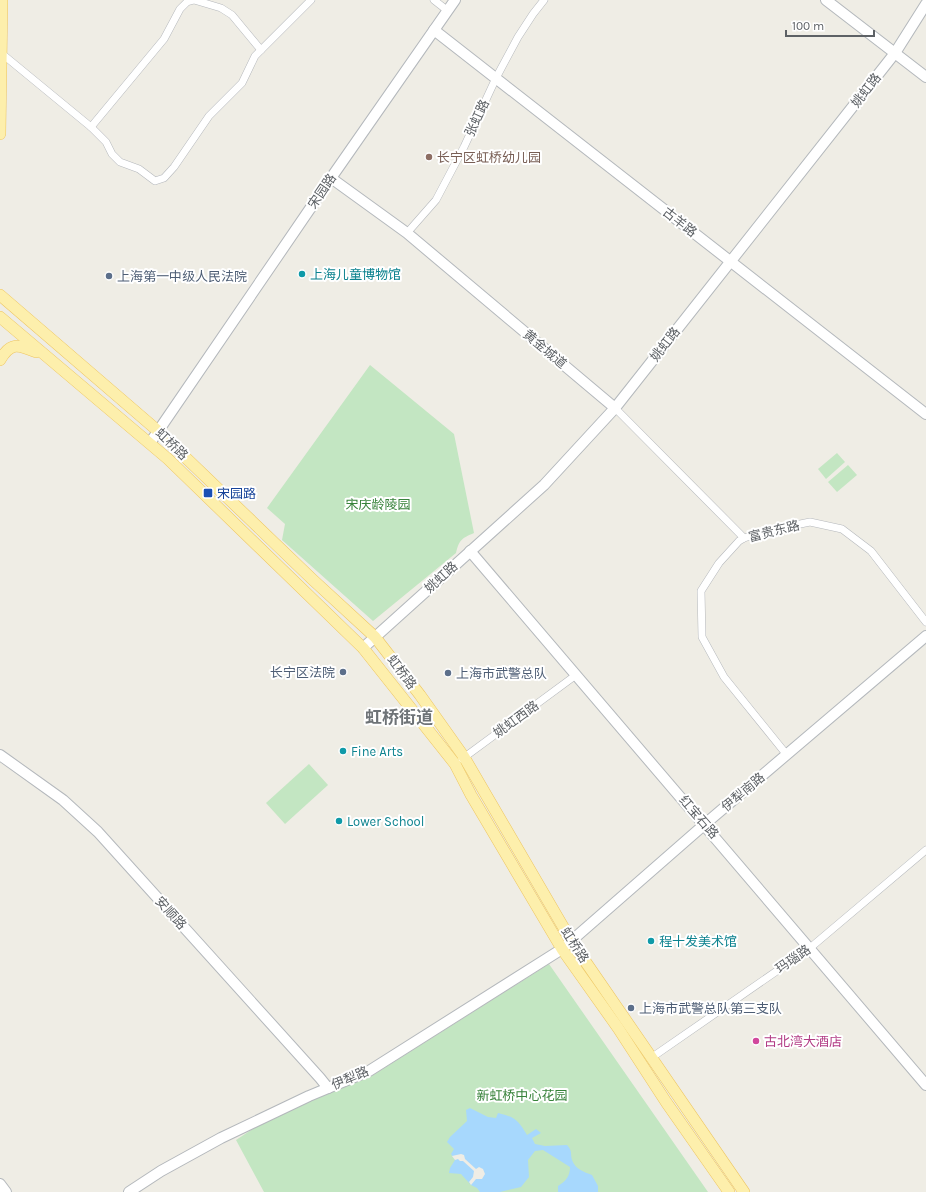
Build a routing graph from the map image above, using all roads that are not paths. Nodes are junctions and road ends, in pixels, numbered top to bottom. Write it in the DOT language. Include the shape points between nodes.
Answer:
graph roads {
  1 [pos="2,0"];
  2 [pos="311,0"];
  3 [pos="434,0"];
  4 [pos="455,0"];
  5 [pos="544,0"];
  6 [pos="826,0"];
  7 [pos="926,4"];
  8 [pos="448,11"];
  9 [pos="434,30"];
  10 [pos="261,50"];
  11 [pos="895,53"];
  12 [pos="4,55"];
  13 [pos="926,77"];
  14 [pos="496,78"];
  15 [pos="1,81"];
  16 [pos="91,127"];
  17 [pos="0,134"];
  18 [pos="331,178"];
  19 [pos="407,233"];
  20 [pos="730,261"];
  21 [pos="0,295"];
  22 [pos="0,317"];
  23 [pos="44,354"];
  24 [pos="0,360"];
  25 [pos="614,408"];
  26 [pos="926,414"];
  27 [pos="158,431"];
  28 [pos="150,443"];
  29 [pos="744,538"];
  30 [pos="470,551"];
  31 [pos="926,622"];
  32 [pos="926,636"];
  33 [pos="375,637"];
  34 [pos="363,648"];
  35 [pos="576,675"];
  36 [pos="0,755"];
  37 [pos="787,755"];
  38 [pos="464,757"];
  39 [pos="455,764"];
  40 [pos="705,824"];
  41 [pos="926,850"];
  42 [pos="572,942"];
  43 [pos="810,948"];
  44 [pos="562,950"];
  45 [pos="652,1058"];
  46 [pos="926,1083"];
  47 [pos="328,1088"];
  48 [pos="0,1184"];
  49 [pos="6,1192"];
  50 [pos="129,1192"];
  51 [pos="729,1192"];
  52 [pos="744,1192"];
  1 -- 12 [label="main road"];
  2 -- 10 [label="street"];
  3 -- 8 [label="street"];
  4 -- 8 [label="street, 宋园路"];
  5 -- 14 [label="street, 张虹路" via="518,37"];
  6 -- 11 [label="street"];
  7 -- 11 [label="street, 姚虹路"];
  8 -- 9 [label="street, 宋园路"];
  9 -- 14 [label="street, 古羊路"];
  9 -- 18 [label="street, 宋园路"];
  10 -- 16 [label="street" via="232,15 221,8 194,0 187,2 180,9 164,39"];
  10 -- 16 [label="street" via="255,56 242,83 210,116 164,178 155,181 139,169 120,162"];
  11 -- 13 [label="street"];
  11 -- 20 [label="street, 姚虹路"];
  12 -- 15 [label="main road"];
  12 -- 16 [label="street"];
  14 -- 19 [label="street, 张虹路" via="436,200"];
  14 -- 20 [label="street, 古羊路"];
  15 -- 17 [label="main road"];
  18 -- 19 [label="street, 黄金城道"];
  18 -- 27 [label="street, 宋园路"];
  19 -- 25 [label="street, 黄金城道"];
  20 -- 25 [label="street, 姚虹路"];
  20 -- 26 [label="street, 古羊路"];
  21 -- 27 [label="main road, 虹桥路"];
  22 -- 23 [label="main road, 虹桥路"];
  23 -- 24 [label="main road" via="19,345 12,346"];
  23 -- 28 [label="main road, 虹桥路"];
  25 -- 29 [label="street, 黄金城道"];
  25 -- 30 [label="street, 姚虹路" via="544,485"];
  27 -- 28 [label="street, 宋园路"];
  27 -- 33 [label="main road, 虹桥路"];
  28 -- 34 [label="main road, 虹桥路"];
  29 -- 31 [label="street, 富贵东路" via="810,522 842,529 871,551"];
  29 -- 37 [label="street, 富贵东路" via="719,562 701,591 702,637 724,677"];
  30 -- 33 [label="street, 姚虹路"];
  30 -- 35 [label="street, 红宝石路"];
  32 -- 37 [label="street, 伊犁南路"];
  33 -- 34 [label="street, 姚虹路"];
  33 -- 38 [label="main road, 虹桥路"];
  34 -- 39 [label="main road, 虹桥路"];
  35 -- 38 [label="street, 姚虹西路"];
  35 -- 40 [label="street, 红宝石路"];
  36 -- 47 [label="street, 安顺路" via="63,800 98,832"];
  37 -- 40 [label="street, 伊犁南路"];
  38 -- 39 [label="street, 姚虹西路"];
  38 -- 42 [label="main road, 虹桥路"];
  39 -- 44 [label="main road, 虹桥路"];
  40 -- 42 [label="street, 伊犁南路"];
  40 -- 43 [label="street, 红宝石路"];
  41 -- 43 [label="street, 玛瑙路"];
  42 -- 44 [label="street, 伊犁南路"];
  42 -- 45 [label="main road, 虹桥路"];
  43 -- 45 [label="street, 玛瑙路"];
  43 -- 46 [label="street, 红宝石路"];
  44 -- 47 [label="street, 伊犁路" via="369,1071"];
  44 -- 51 [label="main road, 虹桥路"];
  45 -- 52 [label="main road, 虹桥路"];
  47 -- 50 [label="street, 伊犁路" via="221,1138"];
  48 -- 49 [label="street"];
}
